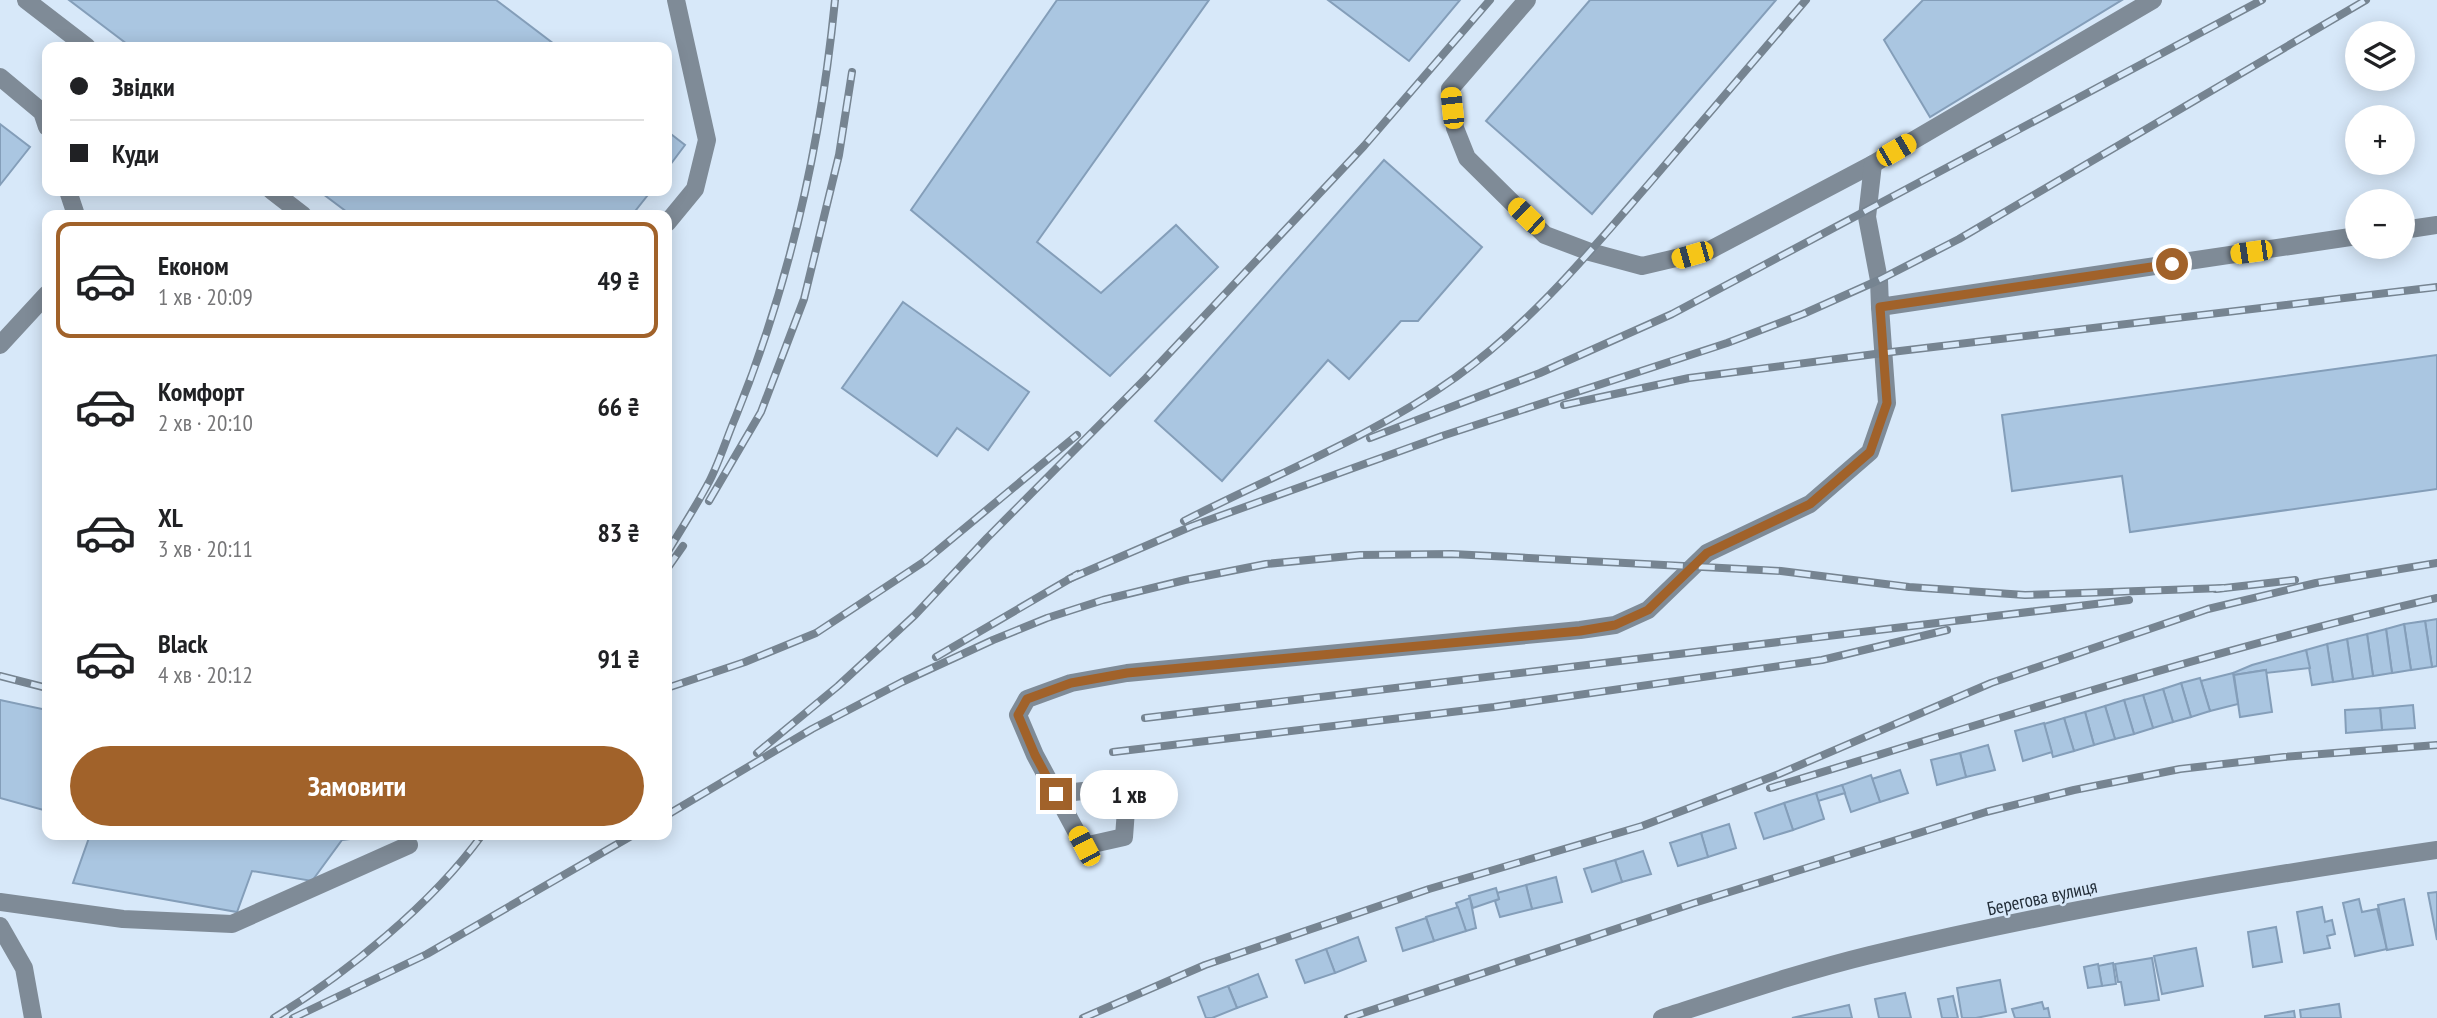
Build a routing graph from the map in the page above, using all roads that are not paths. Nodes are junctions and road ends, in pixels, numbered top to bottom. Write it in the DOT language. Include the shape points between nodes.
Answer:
graph roads {
  1 [pos="26,0"];
  2 [pos="676,0"];
  3 [pos="1527,0"];
  4 [pos="2153,0"];
  5 [pos="81,42"];
  6 [pos="0,77"];
  7 [pos="42,111"];
  8 [pos="1872,164"];
  9 [pos="278,196"];
  10 [pos="297,210"];
  11 [pos="672,217"];
  12 [pos="2437,225"];
  13 [pos="2415,228"];
  14 [pos="2345,238"];
  15 [pos="42,299"];
  16 [pos="1880,307"];
  17 [pos="0,345"];
  18 [pos="1056,794"];
  19 [pos="410,845"];
  20 [pos="2437,850"];
  21 [pos="0,902"];
  22 [pos="0,926"];
  23 [pos="33,1018"];
  24 [pos="1662,1018"];
  1 -- 5 [label="street"];
  2 -- 11 [label="street" via="707,140 695,189"];
  3 -- 8 [label="street" via="1450,89 1455,128 1467,158 1545,235 1642,266 1674,260 1710,250"];
  4 -- 8 [label="street"];
  6 -- 7 [label="street"];
  8 -- 16 [label="street" via="1867,216"];
  9 -- 10 [label="street"];
  12 -- 13 [label="street"];
  14 -- 16 [label="street"];
  15 -- 17 [label="street"];
  16 -- 18 [label="street" via="1887,403 1870,452 1810,504 1707,553 1648,610 1615,625 1580,631 1127,673 1071,683 1027,699 1018,715"];
  19 -- 21 [label="street" via="232,924 122,919"];
  20 -- 24 [label="street, Берегова вулиця" via="2040,917 1868,956"];
  22 -- 23 [label="street" via="24,968"];
}
